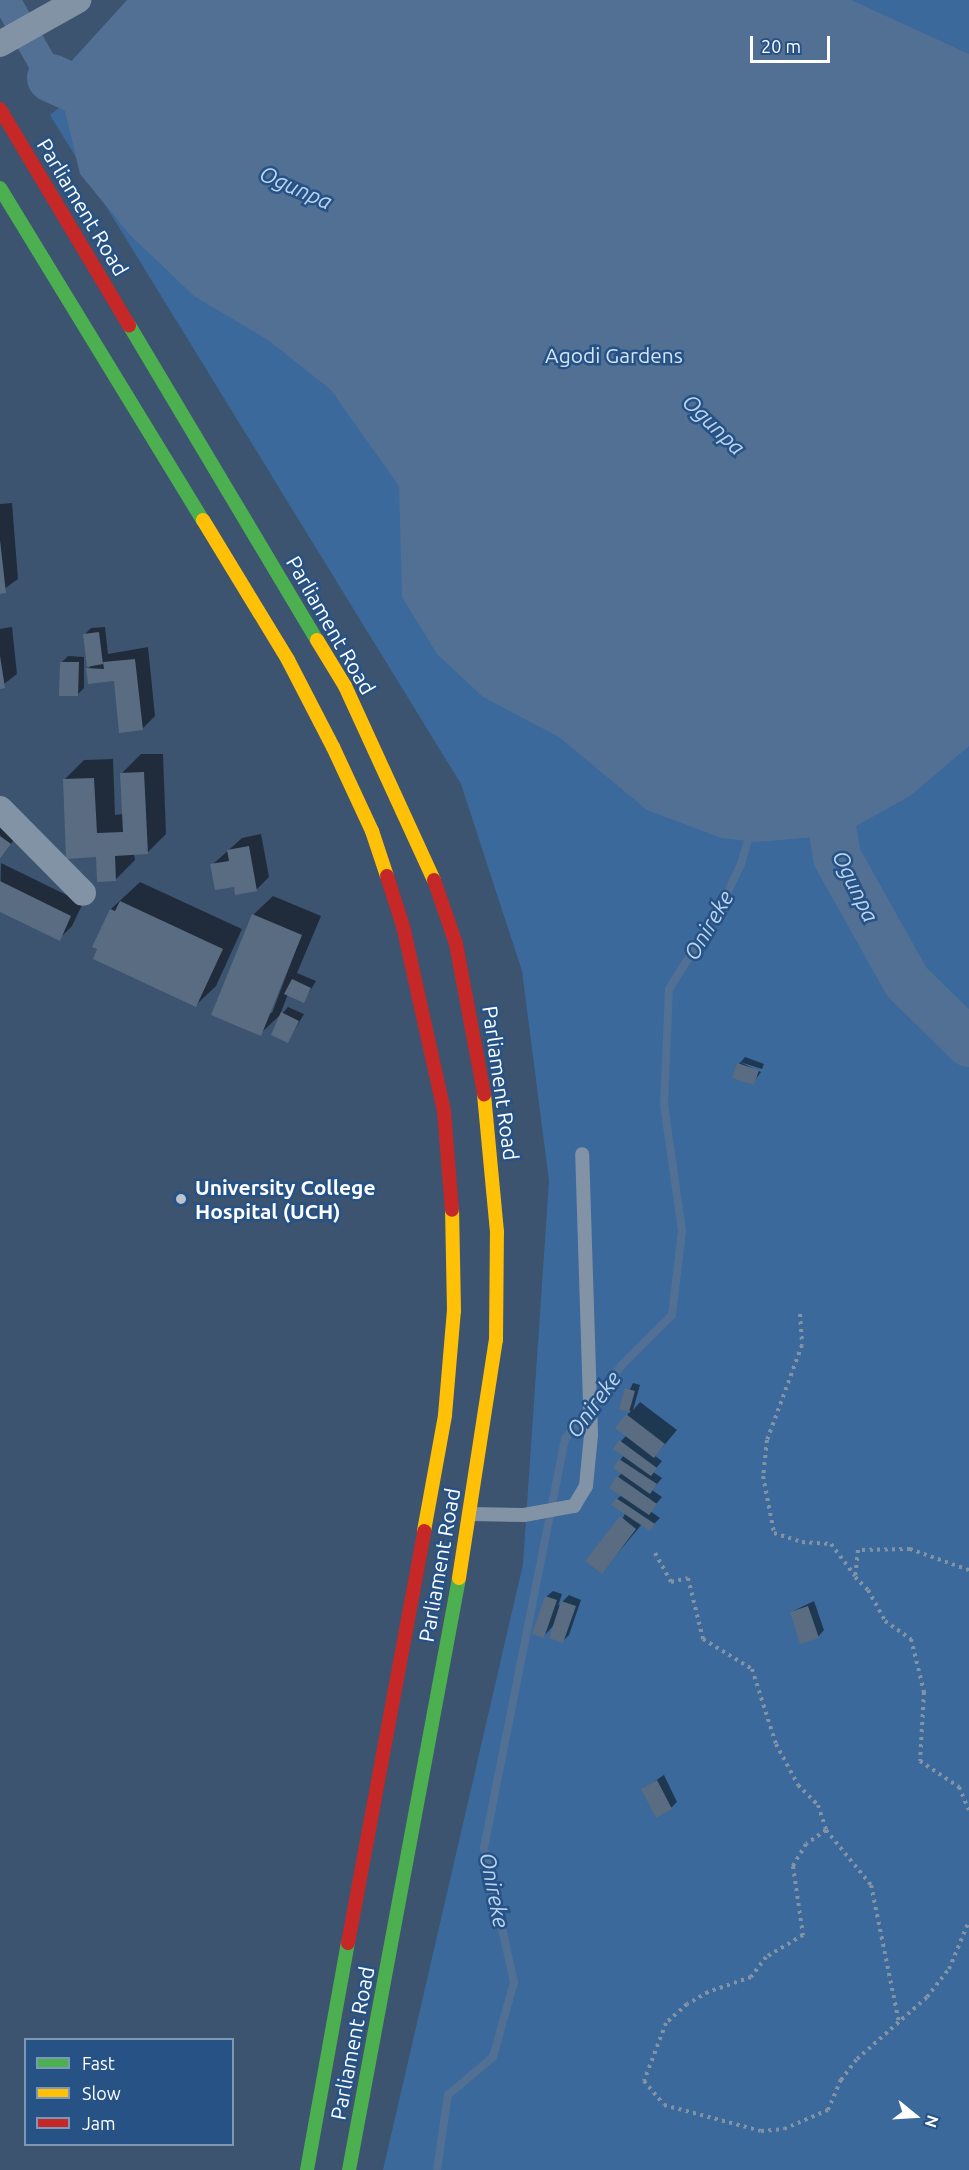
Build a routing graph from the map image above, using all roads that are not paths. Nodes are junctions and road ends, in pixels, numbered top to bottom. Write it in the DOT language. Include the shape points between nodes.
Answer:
graph roads {
  1 [pos="69,6"];
  2 [pos="6,41"];
  3 [pos="0,110"];
  4 [pos="0,188"];
  5 [pos="0,809"];
  6 [pos="83,893"];
  7 [pos="582,1154"];
  8 [pos="471,1514"];
  9 [pos="307,2170"];
  10 [pos="349,2170"];
  1 -- 2 [label="street"];
  3 -- 8 [label="main road, Parliament Road" via="345,687 400,797 456,944 489,1125 497,1232 496,1340"];
  4 -- 9 [label="main road, Parliament Road" via="288,660 333,747 372,831 403,926 444,1111 453,1216 454,1311 445,1415"];
  5 -- 6 [label="street"];
  7 -- 8 [label="lane" via="591,1435 586,1486 574,1506 524,1515"];
  8 -- 10 [label="main road, Parliament Road"];
}
